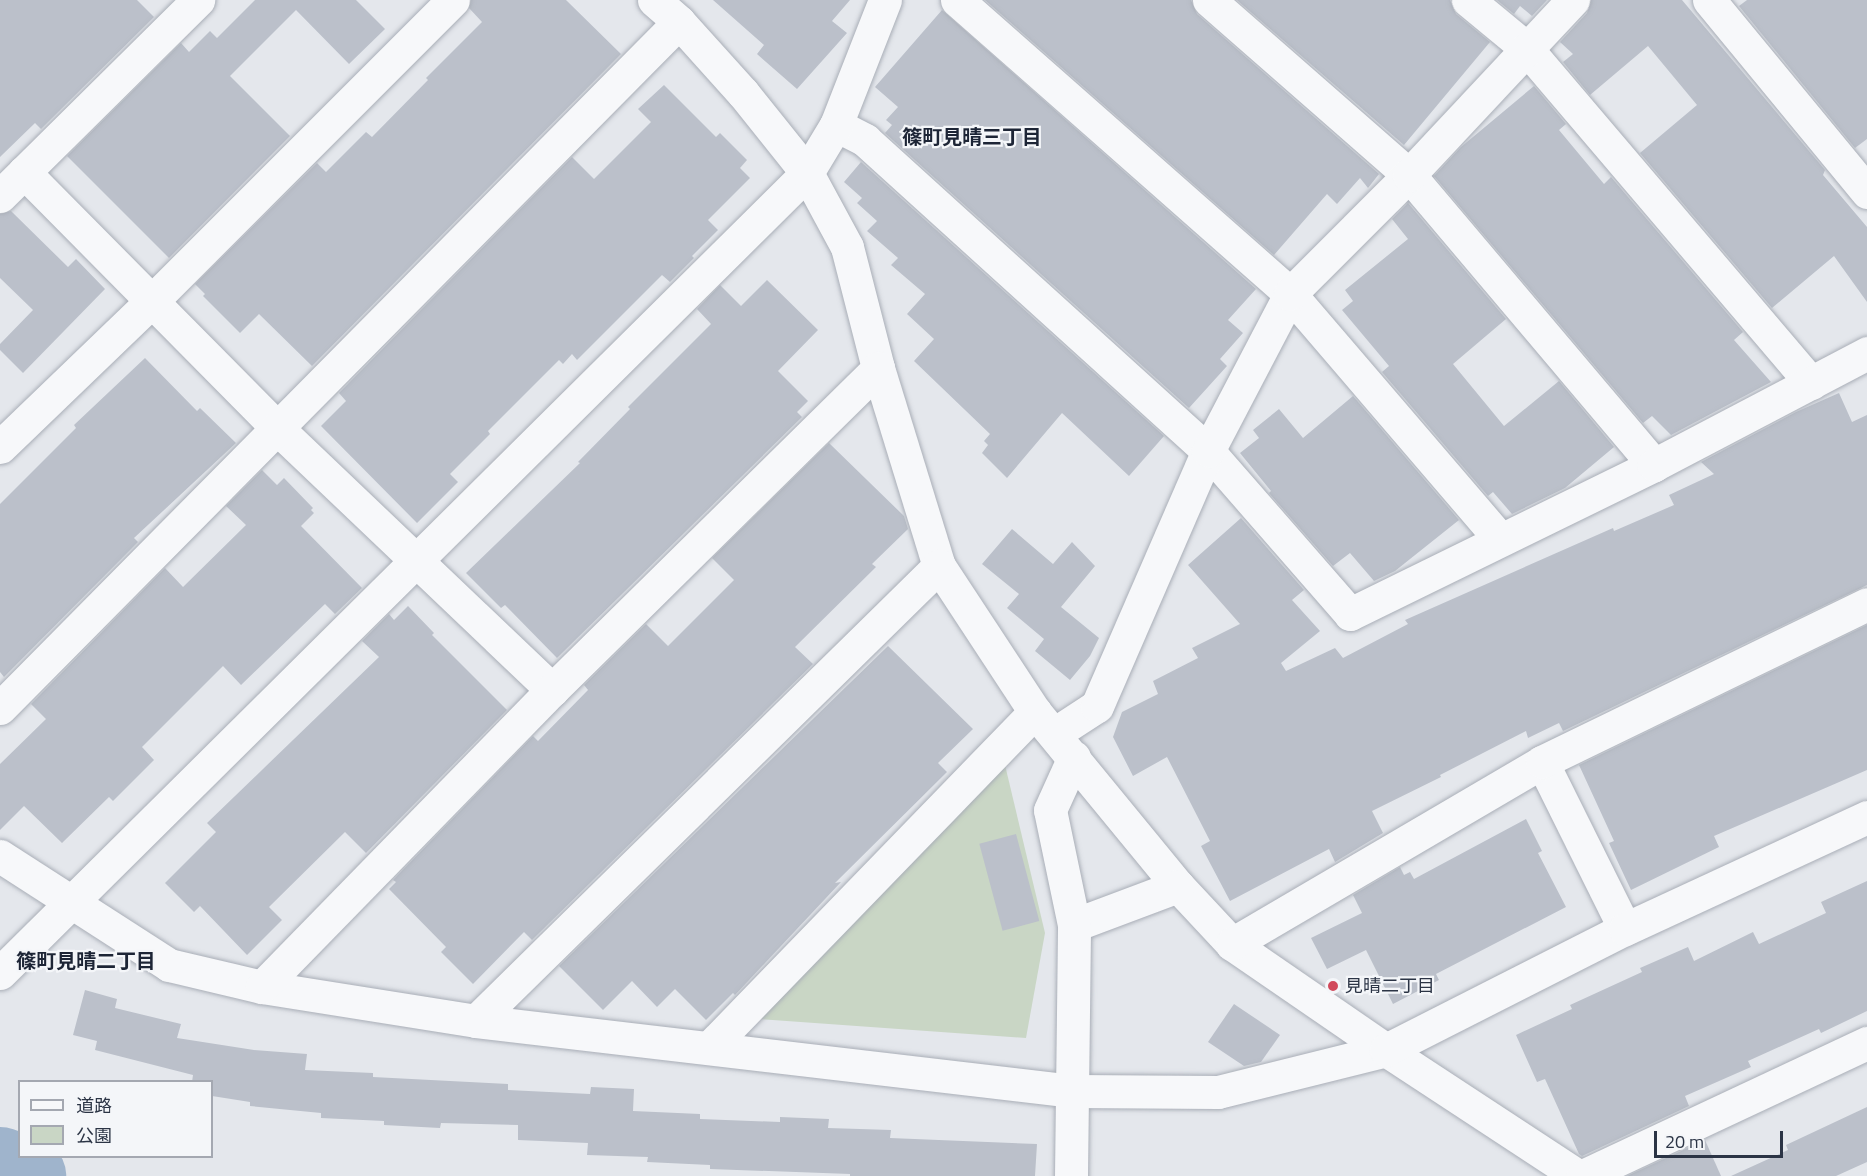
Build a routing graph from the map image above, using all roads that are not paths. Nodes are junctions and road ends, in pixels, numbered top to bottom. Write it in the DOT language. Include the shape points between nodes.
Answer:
graph roads {
  1 [pos="198,0"];
  2 [pos="453,0"];
  3 [pos="654,0"];
  4 [pos="885,0"];
  5 [pos="957,0"];
  6 [pos="1209,0"];
  7 [pos="1468,0"];
  8 [pos="1573,0"];
  9 [pos="1709,0"];
  10 [pos="679,22"];
  11 [pos="1526,48"];
  12 [pos="836,126"];
  13 [pos="24,172"];
  14 [pos="807,173"];
  15 [pos="1408,175"];
  16 [pos="1867,192"];
  17 [pos="0,196"];
  18 [pos="1290,294"];
  19 [pos="153,300"];
  20 [pos="1867,353"];
  21 [pos="878,368"];
  22 [pos="1811,383"];
  23 [pos="278,428"];
  24 [pos="0,447"];
  25 [pos="1208,451"];
  26 [pos="1654,465"];
  27 [pos="1500,539"];
  28 [pos="414,561"];
  29 [pos="939,566"];
  30 [pos="1867,604"];
  31 [pos="552,690"];
  32 [pos="0,708"];
  33 [pos="1055,734"];
  34 [pos="1542,762"];
  35 [pos="1867,817"];
  36 [pos="0,856"];
  37 [pos="1178,886"];
  38 [pos="72,902"];
  39 [pos="1074,925"];
  40 [pos="1624,929"];
  41 [pos="1232,945"];
  42 [pos="0,973"];
  43 [pos="262,987"];
  44 [pos="476,1021"];
  45 [pos="1867,1043"];
  46 [pos="710,1047"];
  47 [pos="1386,1050"];
  48 [pos="1074,1091"];
  49 [pos="1071,1176"];
  50 [pos="1578,1176"];
  51 [pos="1582,1176"];
  1 -- 13 [label="street"];
  2 -- 19 [label="street"];
  3 -- 10 [label="street"];
  4 -- 12 [label="street"];
  5 -- 18 [label="street"];
  6 -- 15 [label="street"];
  7 -- 11 [label="street"];
  8 -- 11 [label="street"];
  9 -- 16 [label="street"];
  10 -- 14 [label="street"];
  10 -- 23 [label="street"];
  11 -- 15 [label="street"];
  11 -- 22 [label="street"];
  12 -- 14 [label="street"];
  12 -- 25 [label="street" via="865,140"];
  13 -- 17 [label="street"];
  13 -- 19 [label="street"];
  14 -- 21 [label="street" via="847,248"];
  14 -- 28 [label="street"];
  15 -- 18 [label="street"];
  15 -- 26 [label="street"];
  18 -- 25 [label="street"];
  18 -- 27 [label="street"];
  19 -- 23 [label="street"];
  19 -- 24 [label="street"];
  20 -- 22 [label="street"];
  21 -- 29 [label="street"];
  21 -- 31 [label="street"];
  22 -- 26 [label="street"];
  23 -- 28 [label="street"];
  23 -- 32 [label="street"];
  25 -- 27 [label="street" via="1350,614"];
  25 -- 33 [label="street" via="1096,706"];
  26 -- 27 [label="street"];
  28 -- 31 [label="street"];
  28 -- 38 [label="street"];
  29 -- 33 [label="street"];
  29 -- 44 [label="street"];
  30 -- 34 [label="street"];
  31 -- 43 [label="street"];
  33 -- 37 [label="street"];
  33 -- 39 [label="street" via="1050,810"];
  33 -- 46 [label="street"];
  34 -- 40 [label="street"];
  34 -- 41 [label="street"];
  35 -- 40 [label="street"];
  36 -- 38 [label="street"];
  37 -- 39 [label="street"];
  37 -- 41 [label="street"];
  38 -- 42 [label="street"];
  38 -- 43 [label="street" via="169,965"];
  39 -- 48 [label="street"];
  40 -- 47 [label="street"];
  41 -- 47 [label="street"];
  43 -- 44 [label="street"];
  44 -- 46 [label="street"];
  45 -- 51 [label="street"];
  46 -- 48 [label="street"];
  47 -- 48 [label="street" via="1218,1092"];
  47 -- 50 [label="street"];
  48 -- 49 [label="street"];
}
